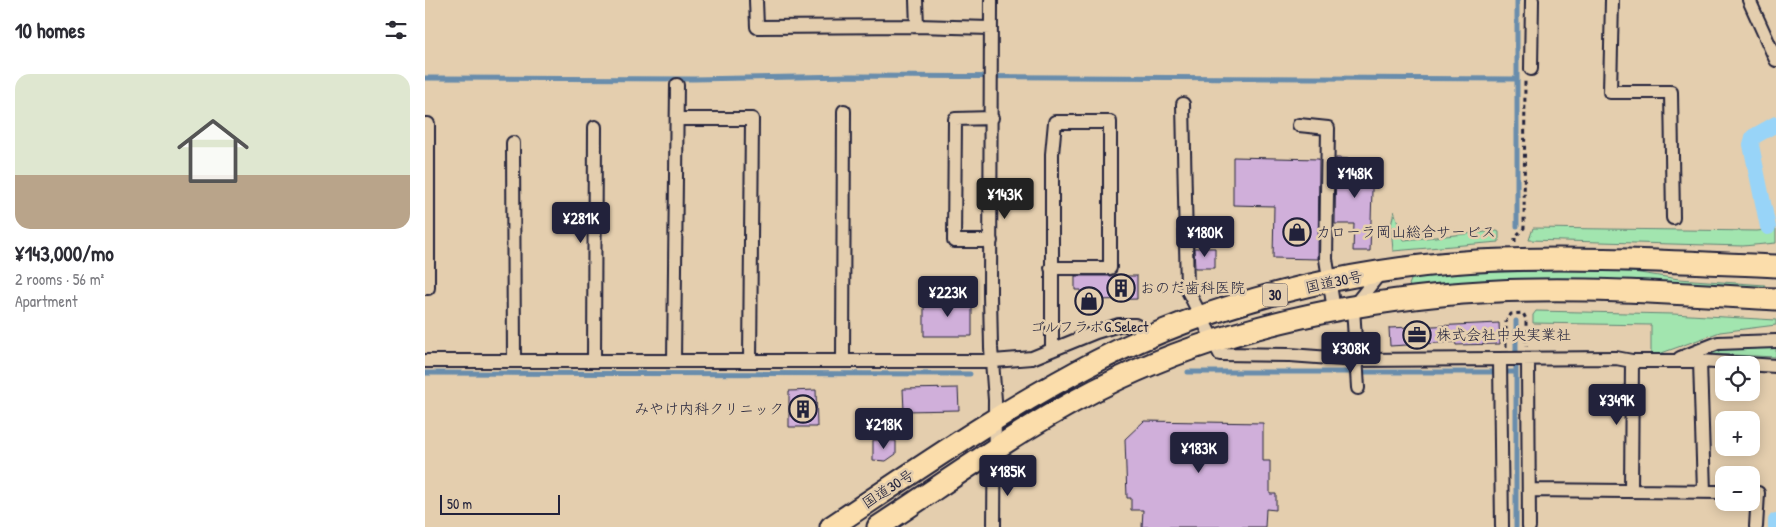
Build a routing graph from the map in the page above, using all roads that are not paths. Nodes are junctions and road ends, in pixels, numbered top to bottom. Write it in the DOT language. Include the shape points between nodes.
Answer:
graph roads {
  1 [pos="756,0"];
  2 [pos="916,0"];
  3 [pos="991,0"];
  4 [pos="1531,0"];
  5 [pos="1612,0"];
  6 [pos="1749,0"];
  7 [pos="917,26"];
  8 [pos="990,28"];
  9 [pos="1776,60"];
  10 [pos="1531,69"];
  11 [pos="677,85"];
  12 [pos="1183,104"];
  13 [pos="844,111"];
  14 [pos="991,118"];
  15 [pos="677,119"];
  16 [pos="425,124"];
  17 [pos="1299,125"];
  18 [pos="595,128"];
  19 [pos="513,143"];
  20 [pos="1673,218"];
  21 [pos="991,241"];
  22 [pos="1776,266"];
  23 [pos="1051,268"];
  24 [pos="1381,272"];
  25 [pos="425,288"];
  26 [pos="1336,299"];
  27 [pos="1776,299"];
  28 [pos="1207,329"];
  29 [pos="1154,336"];
  30 [pos="1776,341"];
  31 [pos="1052,350"];
  32 [pos="425,361"];
  33 [pos="514,361"];
  34 [pos="674,361"];
  35 [pos="750,361"];
  36 [pos="843,361"];
  37 [pos="1632,361"];
  38 [pos="1673,361"];
  39 [pos="1700,361"];
  40 [pos="594,362"];
  41 [pos="993,362"];
  42 [pos="1357,363"];
  43 [pos="1512,363"];
  44 [pos="1775,366"];
  45 [pos="1358,384"];
  46 [pos="994,421"];
  47 [pos="994,452"];
  48 [pos="1529,490"];
  49 [pos="1631,491"];
  50 [pos="1704,492"];
  51 [pos="1715,492"];
  52 [pos="1756,511"];
  53 [pos="831,527"];
  54 [pos="877,527"];
  55 [pos="994,527"];
  56 [pos="1502,527"];
  57 [pos="1529,527"];
  58 [pos="1756,527"];
  1 -- 7 [label="street" via="757,26"];
  2 -- 7 [label="street"];
  3 -- 8 [label="street"];
  4 -- 10 [label="street"];
  5 -- 20 [label="street" via="1610,92 1671,92"];
  6 -- 9 [label="street"];
  7 -- 8 [label="street"];
  8 -- 14 [label="street"];
  11 -- 15 [label="street"];
  12 -- 28 [label="street" via="1187,289"];
  13 -- 36 [label="street"];
  14 -- 21 [label="street"];
  14 -- 21 [label="street" via="955,119 954,241"];
  15 -- 34 [label="street"];
  15 -- 35 [label="street" via="752,119"];
  16 -- 25 [label="street" via="428,124 428,288"];
  17 -- 26 [label="street" via="1328,128 1326,259"];
  18 -- 40 [label="street"];
  19 -- 33 [label="street"];
  21 -- 41 [label="street"];
  22 -- 24 [label="highway, 国道30号 / 30" via="1613,260 1477,261"];
  23 -- 23 [label="street" via="1051,154 1055,122 1110,122 1110,268"];
  23 -- 31 [label="street"];
  24 -- 26 [label="highway, 国道30号 / 30"];
  24 -- 26 [label="street"];
  26 -- 27 [label="highway, 国道30号 / 30" via="1598,291"];
  26 -- 28 [label="highway, 国道30号 / 30" via="1302,316"];
  26 -- 28 [label="highway, 国道30号 / 30" via="1282,292"];
  26 -- 42 [label="street"];
  28 -- 29 [label="highway, 国道30号 / 30" via="1181,325"];
  28 -- 42 [label="street" via="1221,354 1290,355"];
  28 -- 47 [label="highway, 国道30号 / 30" via="1077,400"];
  29 -- 31 [label="street" via="1135,325 1119,325"];
  29 -- 46 [label="highway, 国道30号 / 30" via="1097,361"];
  30 -- 38 [label="street" via="1718,343"];
  31 -- 41 [label="street" via="1032,358"];
  32 -- 33 [label="street"];
  33 -- 40 [label="street"];
  34 -- 35 [label="street"];
  34 -- 40 [label="street"];
  35 -- 36 [label="street"];
  36 -- 41 [label="street"];
  37 -- 38 [label="street"];
  37 -- 43 [label="street" via="1616,358"];
  37 -- 49 [label="street"];
  38 -- 39 [label="street"];
  39 -- 44 [label="street"];
  39 -- 50 [label="street"];
  41 -- 46 [label="street"];
  42 -- 43 [label="street"];
  42 -- 45 [label="street"];
  43 -- 48 [label="street"];
  43 -- 56 [label="street"];
  46 -- 47 [label="street"];
  46 -- 53 [label="highway, 国道30号 / 30"];
  47 -- 54 [label="highway, 国道30号 / 30"];
  47 -- 55 [label="street"];
  48 -- 49 [label="street"];
  48 -- 57 [label="street"];
  49 -- 50 [label="street"];
  50 -- 51 [label="street"];
  52 -- 58 [label="street"];
}
